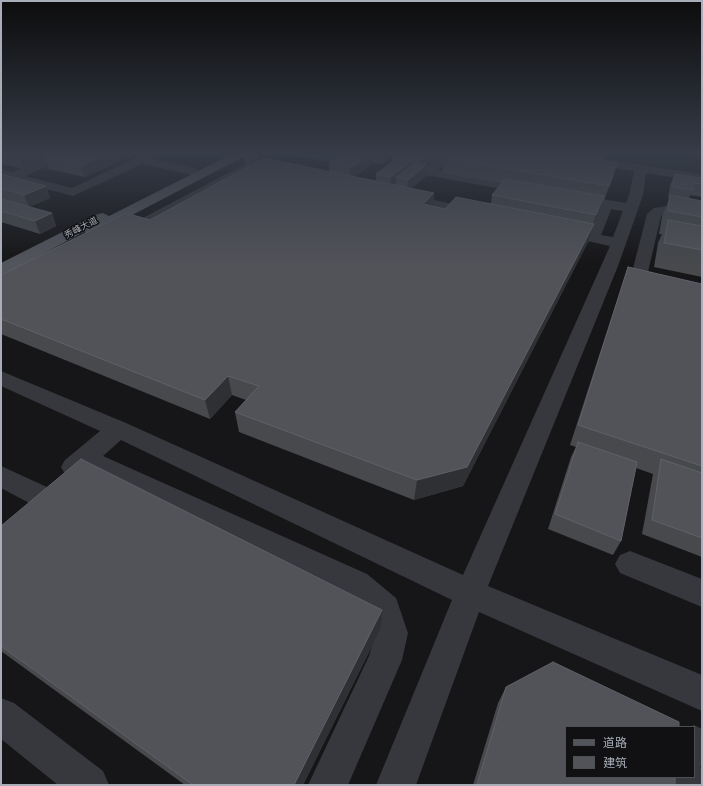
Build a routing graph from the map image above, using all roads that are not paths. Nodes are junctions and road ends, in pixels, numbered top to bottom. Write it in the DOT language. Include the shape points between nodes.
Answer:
graph roads {
  1 [pos="152,192"];
  2 [pos="168,192"];
  3 [pos="202,192"];
  4 [pos="471,192"];
  5 [pos="517,192"];
  6 [pos="525,192"];
  7 [pos="643,192"];
  8 [pos="393,196"];
  9 [pos="644,200"];
  10 [pos="702,206"];
  11 [pos="456,209"];
  12 [pos="486,215"];
  13 [pos="702,215"];
  14 [pos="144,223"];
  15 [pos="547,228"];
  16 [pos="593,237"];
  17 [pos="619,242"];
  18 [pos="610,266"];
  19 [pos="1,269"];
  20 [pos="1,278"];
  21 [pos="1,378"];
  22 [pos="118,429"];
  23 [pos="84,458"];
  24 [pos="1,476"];
  25 [pos="630,564"];
  26 [pos="470,593"];
  27 [pos="702,593"];
  28 [pos="702,693"];
  29 [pos="1,716"];
  30 [pos="90,785"];
  31 [pos="328,785"];
  32 [pos="396,785"];
  1 -- 19 [label="main road, 秀峰大道"];
  2 -- 20 [label="main road, 秀峰大道"];
  3 -- 14 [label="street"];
  4 -- 11 [label="street"];
  5 -- 6 [label="street" via="541,195"];
  7 -- 9 [label="street"];
  8 -- 11 [label="street"];
  9 -- 10 [label="street"];
  9 -- 16 [label="street" via="560,198 604,210"];
  9 -- 17 [label="street"];
  11 -- 12 [label="street"];
  13 -- 18 [label="street" via="666,210 654,214 657,236 648,274"];
  15 -- 16 [label="street"];
  16 -- 17 [label="street"];
  17 -- 18 [label="street"];
  18 -- 26 [label="street"];
  21 -- 22 [label="street"];
  22 -- 23 [label="street"];
  22 -- 26 [label="street"];
  23 -- 24 [label="street" via="32,504"];
  23 -- 31 [label="street" via="356,584 385,609 392,633 385,660"];
  25 -- 27 [label="street"];
  26 -- 28 [label="street"];
  26 -- 32 [label="street"];
  29 -- 30 [label="street"];
}
